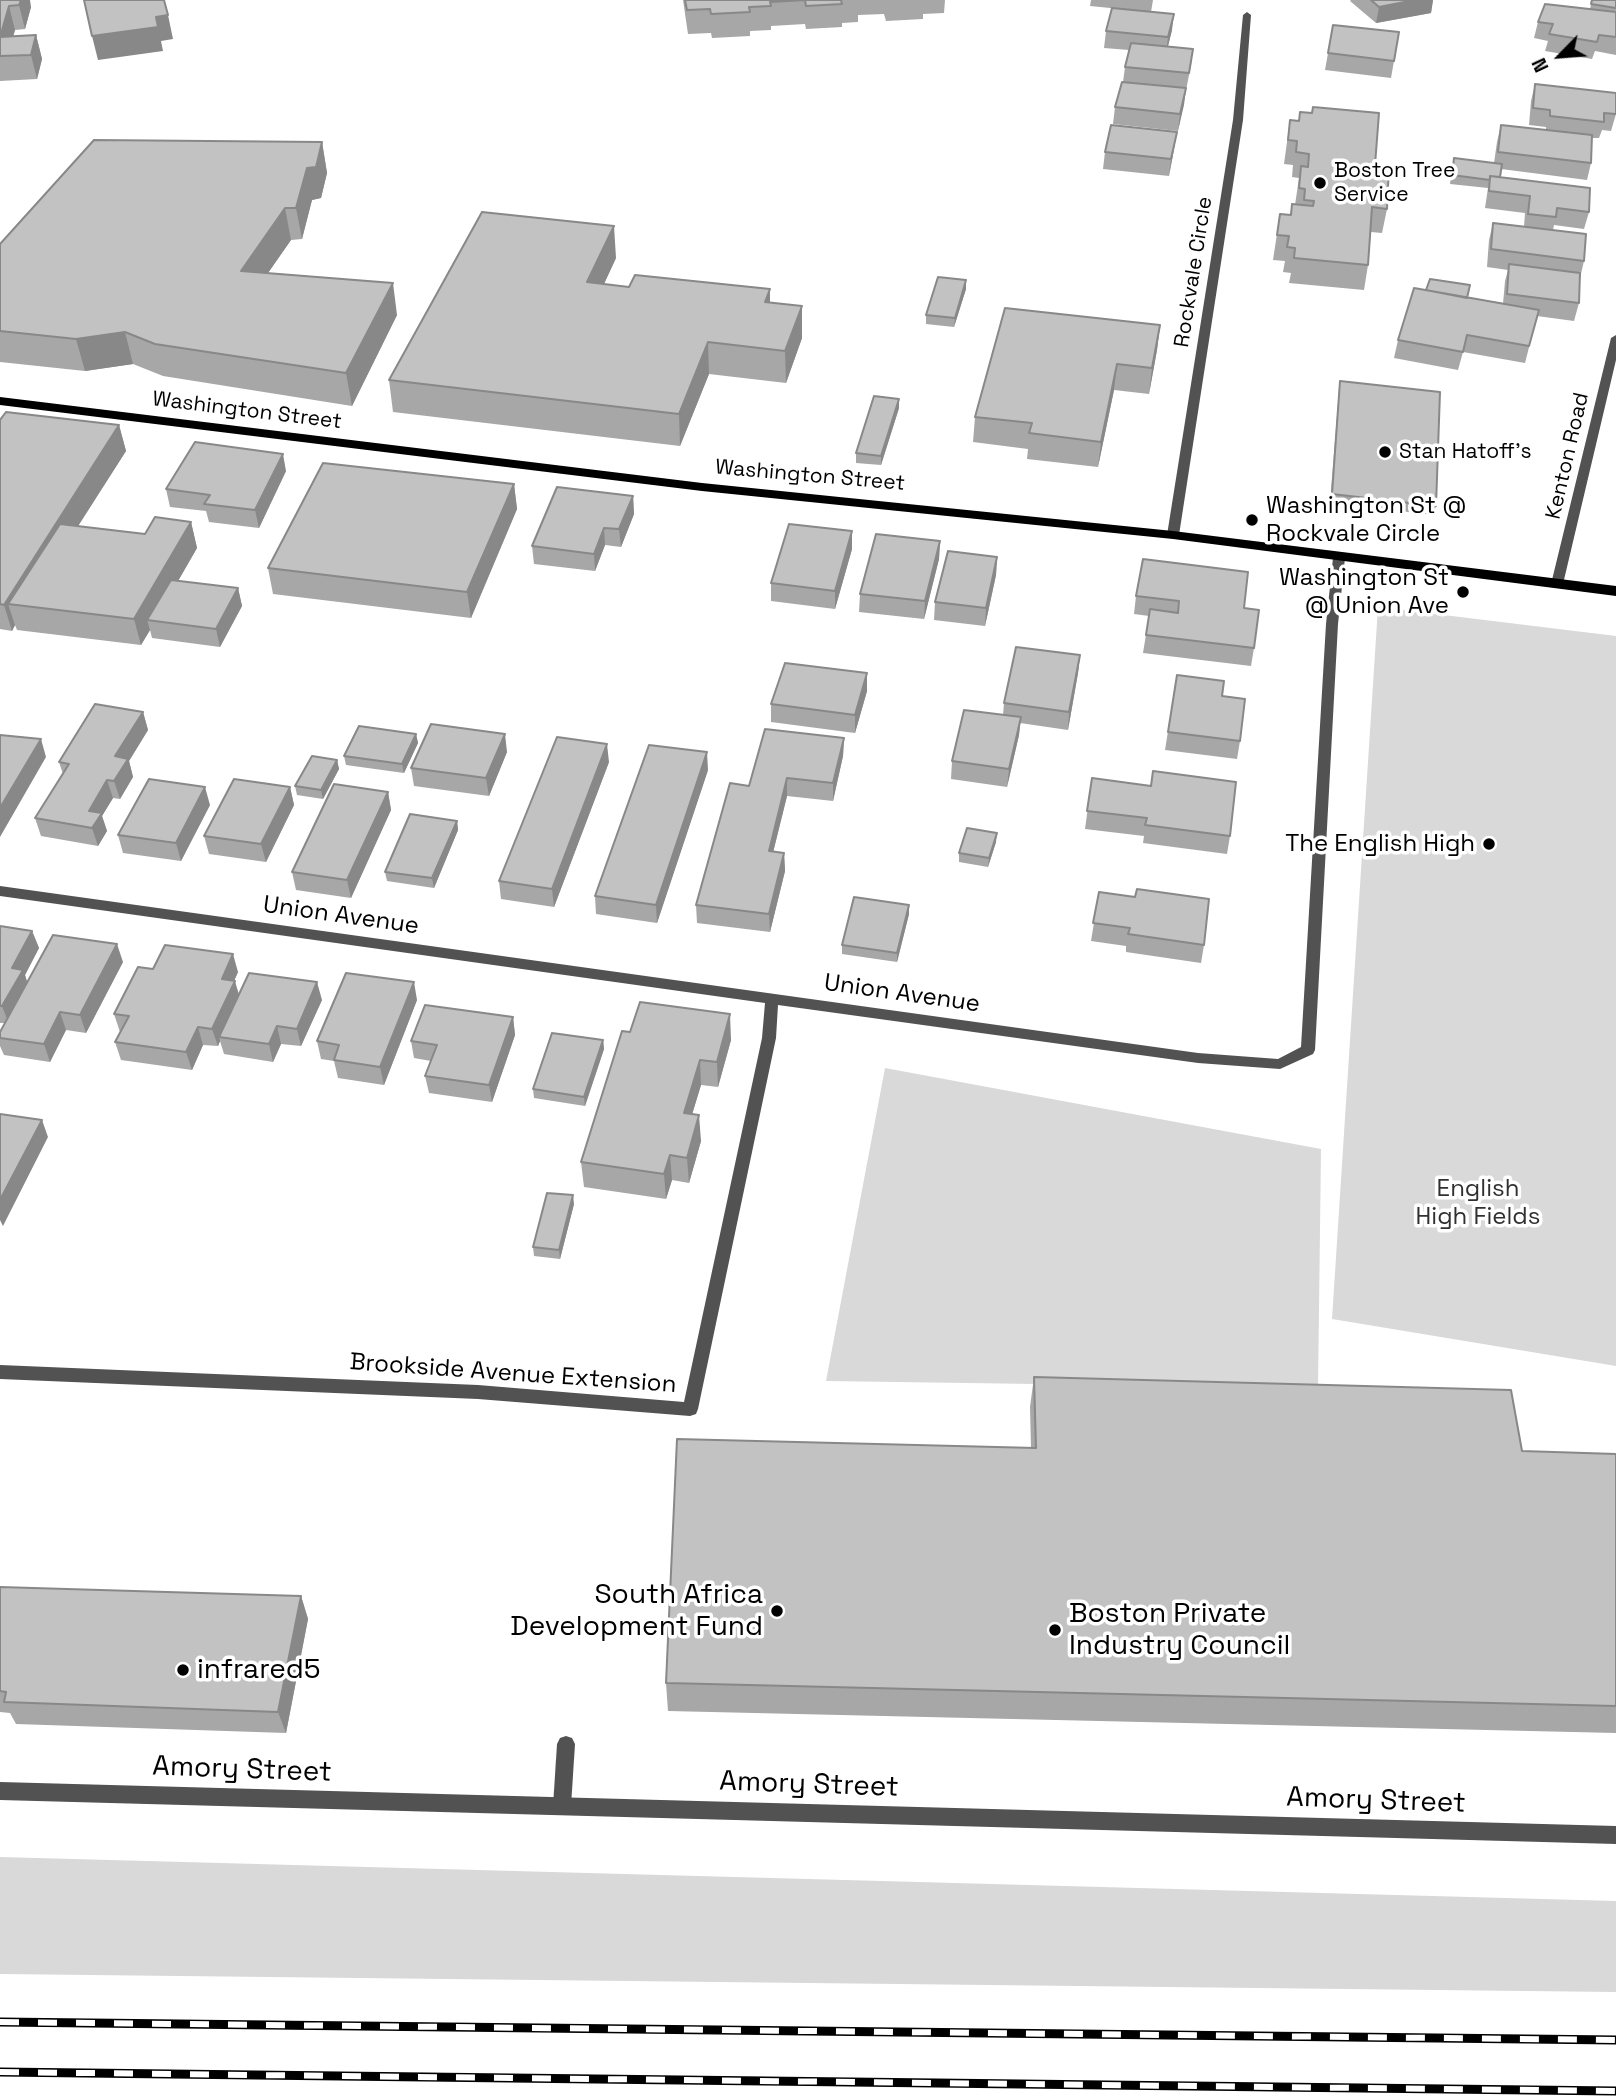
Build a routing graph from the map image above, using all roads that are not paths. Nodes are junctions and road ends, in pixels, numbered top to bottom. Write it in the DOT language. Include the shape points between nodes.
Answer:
graph roads {
  1 [pos="1247,15"];
  2 [pos="1616,338"];
  3 [pos="0,401"];
  4 [pos="1173,535"];
  5 [pos="1339,558"];
  6 [pos="1557,584"];
  7 [pos="1616,591"];
  8 [pos="0,891"];
  9 [pos="772,999"];
  10 [pos="0,1372"];
  11 [pos="566,1744"];
  12 [pos="0,1791"];
  13 [pos="562,1806"];
  14 [pos="1616,1835"];
  1 -- 4 [label="street, Rockvale Circle" via="1238,120"];
  2 -- 6 [label="street, Kenton Road"];
  3 -- 4 [label="main road, Washington Street" via="702,487"];
  4 -- 5 [label="main road, Washington Street"];
  5 -- 6 [label="main road, Washington Street"];
  5 -- 9 [label="street, Union Avenue" via="1308,1050 1280,1064 1198,1058"];
  6 -- 7 [label="main road, Washington Street"];
  8 -- 9 [label="street, Union Avenue"];
  9 -- 10 [label="street, Brookside Avenue Extension" via="769,1038 690,1409 478,1392"];
  11 -- 13 [label="street"];
  12 -- 13 [label="street, Amory Street"];
  13 -- 14 [label="street, Amory Street"];
}
